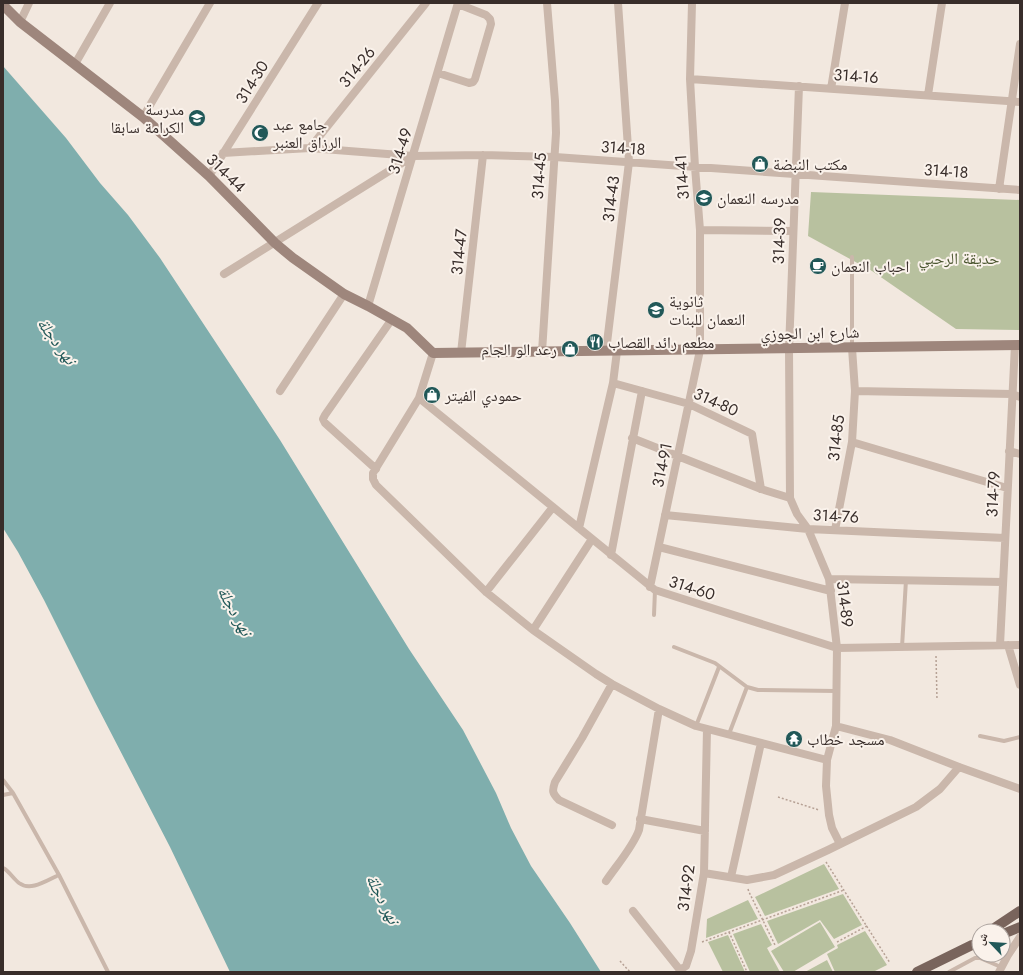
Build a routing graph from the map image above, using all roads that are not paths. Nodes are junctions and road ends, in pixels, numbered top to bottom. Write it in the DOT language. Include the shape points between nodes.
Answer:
graph roads {
  1 [pos="30,3"];
  2 [pos="110,3"];
  3 [pos="210,3"];
  4 [pos="318,3"];
  5 [pos="426,3"];
  6 [pos="458,3"];
  7 [pos="547,3"];
  8 [pos="618,3"];
  9 [pos="692,3"];
  10 [pos="845,3"];
  11 [pos="942,3"];
  12 [pos="3,5"];
  13 [pos="20,22"];
  14 [pos="1020,44"];
  15 [pos="75,64"];
  16 [pos="438,73"];
  17 [pos="690,79"];
  18 [pos="799,86"];
  19 [pos="831,89"];
  20 [pos="928,95"];
  21 [pos="1016,101"];
  22 [pos="143,117"];
  23 [pos="310,148"];
  24 [pos="223,153"];
  25 [pos="483,155"];
  26 [pos="413,156"];
  27 [pos="555,157"];
  28 [pos="629,162"];
  29 [pos="695,167"];
  30 [pos="795,174"];
  31 [pos="209,176"];
  32 [pos="999,189"];
  33 [pos="1020,190"];
  34 [pos="700,230"];
  35 [pos="793,231"];
  36 [pos="275,243"];
  37 [pos="852,257"];
  38 [pos="224,274"];
  39 [pos="344,294"];
  40 [pos="368,306"];
  41 [pos="392,319"];
  42 [pos="1017,345"];
  43 [pos="852,348"];
  44 [pos="789,349"];
  45 [pos="700,350"];
  46 [pos="606,351"];
  47 [pos="617,351"];
  48 [pos="542,352"];
  49 [pos="433,353"];
  50 [pos="462,353"];
  51 [pos="613,383"];
  52 [pos="280,391"];
  53 [pos="642,391"];
  54 [pos="855,391"];
  55 [pos="1016,396"];
  56 [pos="419,398"];
  57 [pos="689,404"];
  58 [pos="632,438"];
  59 [pos="852,442"];
  60 [pos="1009,451"];
  61 [pos="1020,454"];
  62 [pos="678,457"];
  63 [pos="376,469"];
  64 [pos="1007,488"];
  65 [pos="761,489"];
  66 [pos="790,498"];
  67 [pos="553,507"];
  68 [pos="666,515"];
  69 [pos="578,528"];
  70 [pos="808,529"];
  71 [pos="835,530"];
  72 [pos="1005,538"];
  73 [pos="592,539"];
  74 [pos="659,547"];
  75 [pos="611,554"];
  76 [pos="829,578"];
  77 [pos="906,580"];
  78 [pos="1003,582"];
  79 [pos="653,588"];
  80 [pos="830,591"];
  81 [pos="486,592"];
  82 [pos="654,615"];
  83 [pos="533,630"];
  84 [pos="1004,645"];
  85 [pos="1020,645"];
  86 [pos="674,647"];
  87 [pos="902,647"];
  88 [pos="837,648"];
  89 [pos="719,667"];
  90 [pos="612,684"];
  91 [pos="1020,685"];
  92 [pos="747,687"];
  93 [pos="836,691"];
  94 [pos="659,709"];
  95 [pos="696,726"];
  96 [pos="836,726"];
  97 [pos="707,728"];
  98 [pos="729,734"];
  99 [pos="980,736"];
  100 [pos="1020,737"];
  101 [pos="761,743"];
  102 [pos="827,760"];
  103 [pos="960,767"];
  104 [pos="3,780"];
  105 [pos="1020,789"];
  106 [pos="12,793"];
  107 [pos="3,796"];
  108 [pos="640,819"];
  109 [pos="612,825"];
  110 [pos="705,831"];
  111 [pos="840,844"];
  112 [pos="3,868"];
  113 [pos="704,873"];
  114 [pos="59,875"];
  115 [pos="731,877"];
  116 [pos="606,881"];
  117 [pos="632,911"];
  118 [pos="1020,912"];
  119 [pos="1003,923"];
  120 [pos="1020,937"];
  121 [pos="971,945"];
  122 [pos="1000,970"];
  123 [pos="108,972"];
  124 [pos="918,972"];
  125 [pos="949,972"];
  1 -- 13 [label="street"];
  2 -- 15 [label="street"];
  3 -- 22 [label="street"];
  4 -- 24 [label="street, 314-30"];
  5 -- 23 [label="street, 314-26"];
  6 -- 16 [label="street, 314-49"];
  6 -- 16 [label="street" via="486,15 491,24 473,82"];
  7 -- 27 [label="street, 314-45" via="555,101"];
  8 -- 28 [label="street, 314-43"];
  9 -- 17 [label="street, 314-41"];
  10 -- 19 [label="street"];
  11 -- 20 [label="street"];
  12 -- 13 [label="street, 314-44"];
  13 -- 15 [label="street, 314-44"];
  14 -- 21 [label="street"];
  15 -- 22 [label="street, 314-44"];
  16 -- 26 [label="street, 314-49"];
  17 -- 18 [label="street, 314-16"];
  17 -- 29 [label="street, 314-41"];
  18 -- 19 [label="street, 314-16"];
  18 -- 30 [label="street, 314-39"];
  19 -- 20 [label="street, 314-16"];
  20 -- 21 [label="street, 314-16"];
  21 -- 32 [label="street"];
  22 -- 31 [label="street, 314-44"];
  23 -- 24 [label="street, 314-18"];
  23 -- 26 [label="street, 314-18"];
  24 -- 31 [label="street, 314-30"];
  25 -- 26 [label="street, 314-18"];
  25 -- 27 [label="street, 314-18"];
  25 -- 50 [label="street, 314-47"];
  26 -- 36 [label="street"];
  26 -- 40 [label="street, 314-49"];
  27 -- 28 [label="street, 314-18"];
  27 -- 48 [label="street, 314-45"];
  28 -- 29 [label="street, 314-18"];
  28 -- 46 [label="street, 314-43"];
  29 -- 30 [label="street, 314-18"];
  29 -- 34 [label="street, 314-41"];
  30 -- 32 [label="street, 314-18"];
  30 -- 35 [label="street, 314-39"];
  31 -- 36 [label="street, 314-44"];
  32 -- 33 [label="street, 314-18"];
  34 -- 35 [label="street"];
  34 -- 45 [label="street, 314-41"];
  35 -- 44 [label="street, 314-39"];
  36 -- 38 [label="street"];
  36 -- 39 [label="street, 314-44"];
  37 -- 43 [label="lane"];
  39 -- 40 [label="street, 314-44"];
  39 -- 52 [label="street"];
  40 -- 41 [label="street, 314-44"];
  41 -- 49 [label="street, 314-44" via="407,328"];
  41 -- 63 [label="street" via="323,419"];
  42 -- 43 [label="street, شارع ابن الجوزي"];
  42 -- 55 [label="street, 314-79"];
  43 -- 44 [label="street, شارع ابن الجوزي"];
  43 -- 54 [label="street, 314-85"];
  44 -- 45 [label="street, شارع ابن الجوزي"];
  44 -- 66 [label="street, 314-89"];
  45 -- 47 [label="street, شارع ابن الجوزي"];
  45 -- 57 [label="street, 314-91"];
  46 -- 47 [label="street, شارع ابن الجوزي"];
  46 -- 48 [label="street, شارع ابن الجوزي"];
  47 -- 51 [label="street"];
  48 -- 50 [label="street, شارع ابن الجوزي"];
  49 -- 50 [label="street, شارع ابن الجوزي"];
  49 -- 56 [label="street"];
  51 -- 53 [label="street, 314-80"];
  51 -- 69 [label="street"];
  53 -- 57 [label="street, 314-80"];
  53 -- 58 [label="street"];
  54 -- 55 [label="street"];
  54 -- 59 [label="street, 314-85"];
  55 -- 60 [label="street, 314-79"];
  56 -- 63 [label="street"];
  56 -- 67 [label="street, 314-60"];
  57 -- 62 [label="street, 314-91"];
  57 -- 65 [label="street, 314-80" via="752,434"];
  58 -- 62 [label="street"];
  58 -- 75 [label="street"];
  59 -- 64 [label="street"];
  59 -- 71 [label="street, 314-85"];
  60 -- 61 [label="street"];
  60 -- 64 [label="street, 314-79"];
  62 -- 65 [label="street"];
  62 -- 68 [label="street, 314-91"];
  63 -- 81 [label="street" via="373,479 376,485"];
  64 -- 72 [label="street, 314-79"];
  65 -- 66 [label="street"];
  66 -- 70 [label="street, 314-89"];
  67 -- 69 [label="street, 314-60"];
  67 -- 81 [label="street"];
  68 -- 70 [label="street, 314-76"];
  68 -- 74 [label="street, 314-91"];
  69 -- 73 [label="street, 314-60"];
  70 -- 71 [label="street, 314-76"];
  70 -- 76 [label="street, 314-89"];
  71 -- 72 [label="street, 314-76"];
  72 -- 78 [label="street, 314-79"];
  73 -- 75 [label="street, 314-60"];
  73 -- 83 [label="street"];
  74 -- 79 [label="street, 314-91"];
  74 -- 80 [label="street"];
  75 -- 79 [label="street, 314-60"];
  76 -- 77 [label="street"];
  76 -- 80 [label="street, 314-89"];
  77 -- 78 [label="street"];
  77 -- 87 [label="lane"];
  78 -- 84 [label="street, 314-79"];
  79 -- 82 [label="lane"];
  79 -- 88 [label="street, 314-60"];
  80 -- 88 [label="street, 314-89"];
  81 -- 83 [label="street"];
  83 -- 90 [label="street"];
  84 -- 85 [label="street, 314-60"];
  84 -- 87 [label="street, 314-60"];
  84 -- 91 [label="street, 314-79"];
  86 -- 89 [label="lane" via="715,663"];
  87 -- 88 [label="street, 314-60"];
  88 -- 93 [label="street, 314-89"];
  89 -- 92 [label="lane"];
  89 -- 95 [label="lane"];
  90 -- 94 [label="street"];
  90 -- 109 [label="street" via="555,782 553,790 559,800"];
  92 -- 93 [label="lane" via="758,690"];
  92 -- 98 [label="lane"];
  93 -- 96 [label="street, 314-89"];
  94 -- 95 [label="street"];
  94 -- 108 [label="street"];
  95 -- 97 [label="street"];
  96 -- 102 [label="street, 314-89"];
  96 -- 103 [label="street" via="890,740"];
  97 -- 98 [label="street"];
  97 -- 110 [label="street, 314-92"];
  98 -- 101 [label="street"];
  99 -- 100 [label="lane" via="1004,741"];
  101 -- 102 [label="street"];
  101 -- 115 [label="street"];
  102 -- 111 [label="street, 314-89" via="829,812 832,828"];
  103 -- 105 [label="street"];
  103 -- 111 [label="street" via="940,789 916,807"];
  104 -- 106 [label="lane"];
  106 -- 107 [label="lane"];
  106 -- 114 [label="lane"];
  108 -- 110 [label="street"];
  108 -- 116 [label="street" via="637,836"];
  110 -- 113 [label="street, 314-92"];
  111 -- 115 [label="street" via="774,875 747,880"];
  112 -- 114 [label="lane" via="28,887"];
  113 -- 115 [label="street"];
  113 -- 117 [label="street, 314-92" via="691,951 686,966 680,970"];
  114 -- 123 [label="lane"];
  118 -- 119 [label="main road"];
  120 -- 122 [label="street"];
  121 -- 124 [label="main road"];
  122 -- 125 [label="lane" via="980,958 975,958"];
}
